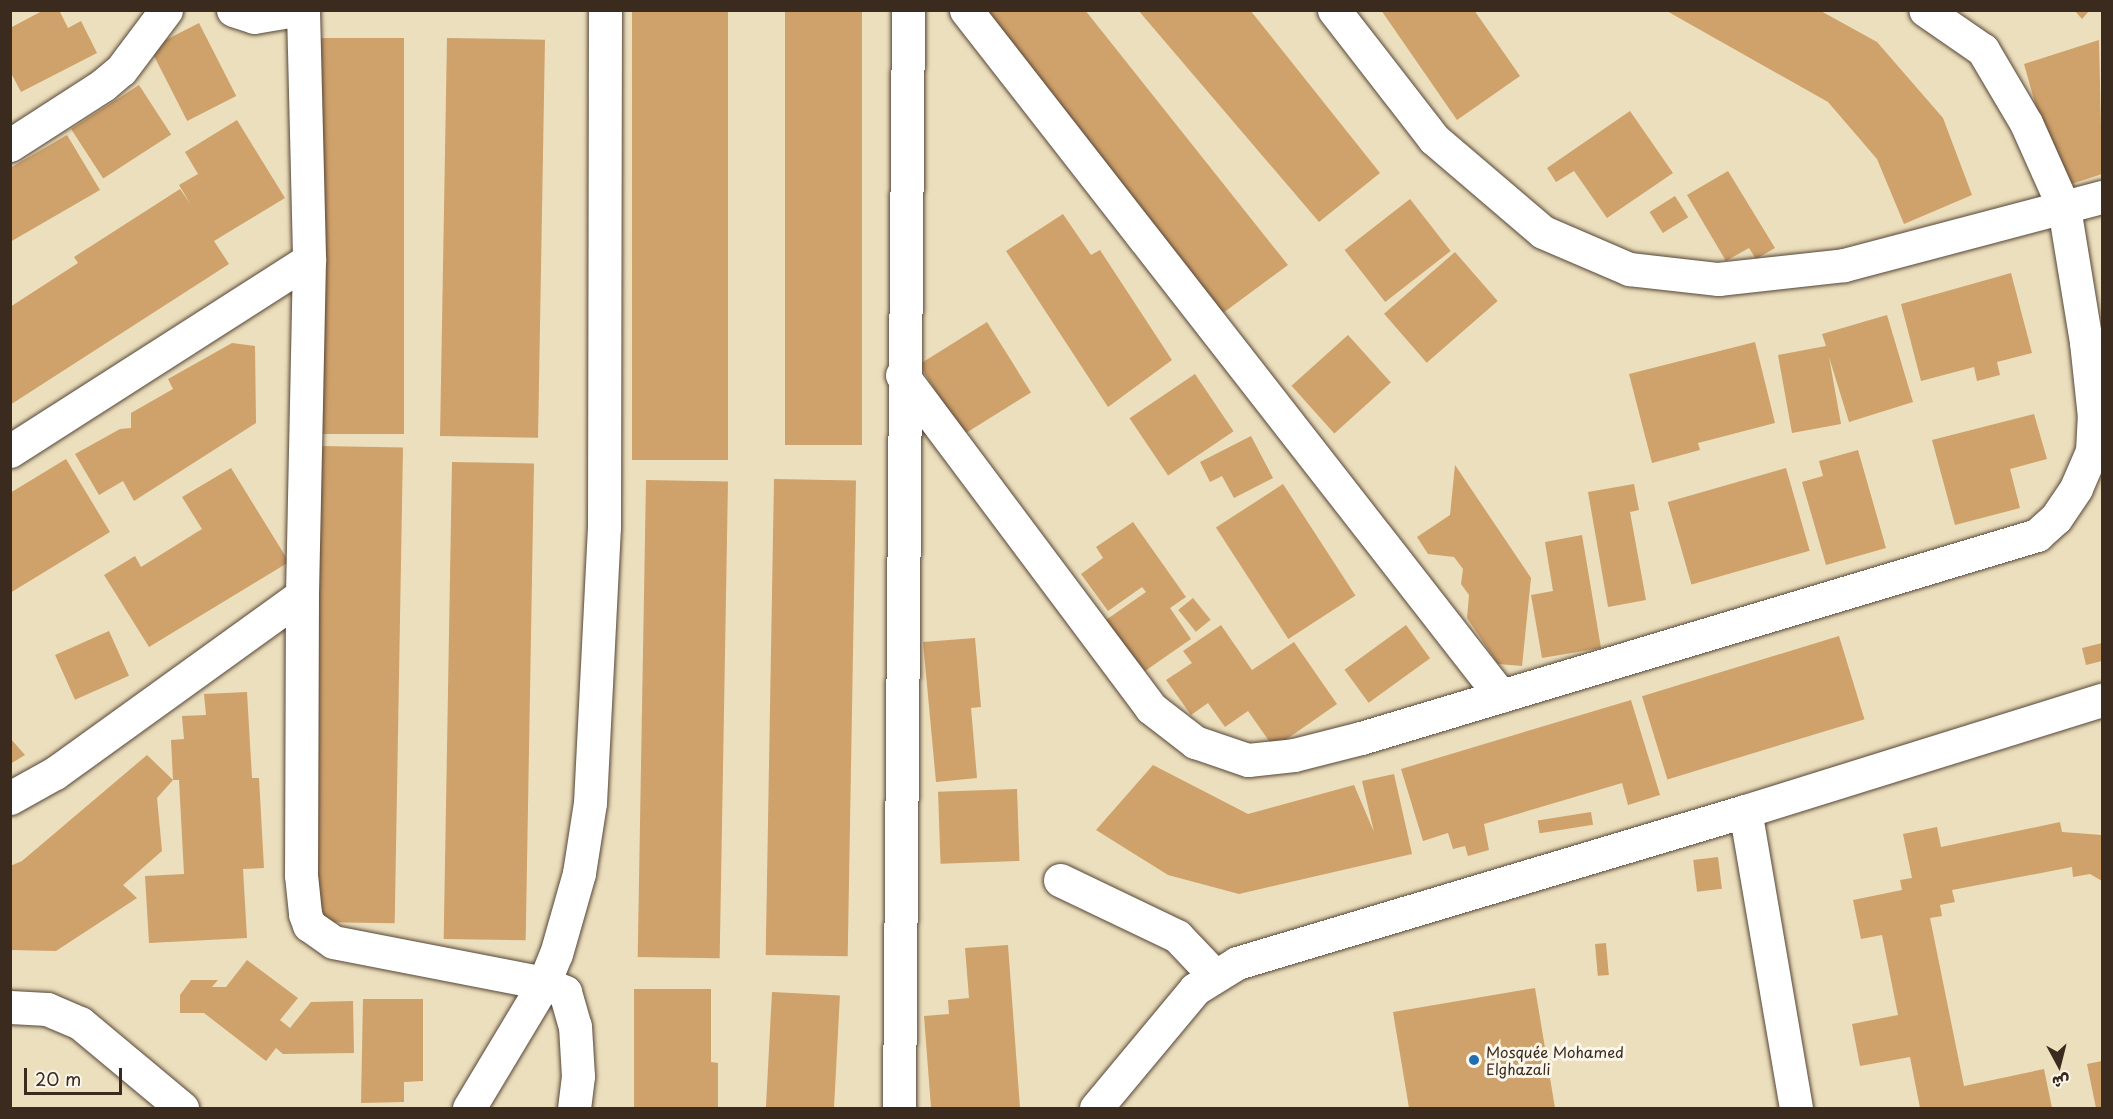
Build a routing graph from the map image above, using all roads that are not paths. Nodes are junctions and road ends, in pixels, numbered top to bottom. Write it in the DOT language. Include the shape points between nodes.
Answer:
graph roads {
  1 [pos="166,10"];
  2 [pos="233,10"];
  3 [pos="295,10"];
  4 [pos="303,10"];
  5 [pos="604,10"];
  6 [pos="908,10"];
  7 [pos="966,10"];
  8 [pos="1334,10"];
  9 [pos="1925,10"];
  10 [pos="10,145"];
  11 [pos="2103,197"];
  12 [pos="2064,208"];
  13 [pos="309,260"];
  14 [pos="902,375"];
  15 [pos="10,451"];
  16 [pos="302,595"];
  17 [pos="1501,696"];
  18 [pos="2103,700"];
  19 [pos="10,798"];
  20 [pos="1746,811"];
  21 [pos="1060,880"];
  22 [pos="1213,974"];
  23 [pos="544,983"];
  24 [pos="10,1007"];
  25 [pos="182,1108"];
  26 [pos="469,1108"];
  27 [pos="574,1108"];
  28 [pos="899,1108"];
  29 [pos="1096,1108"];
  30 [pos="1796,1108"];
  1 -- 10 [label="street" via="121,70"];
  2 -- 3 [label="street" via="254,17"];
  4 -- 13 [label="street"];
  5 -- 23 [label="street" via="604,527 590,803 571,904"];
  6 -- 14 [label="street"];
  7 -- 17 [label="street"];
  8 -- 12 [label="street" via="1434,139 1543,232 1629,269 1718,279 1844,265"];
  9 -- 12 [label="street" via="1983,50 2026,123"];
  11 -- 12 [label="street"];
  12 -- 17 [label="street" via="2086,342 2094,417 2092,451 2076,488 2037,535"];
  13 -- 15 [label="street"];
  13 -- 16 [label="street"];
  14 -- 17 [label="street" via="1151,708 1195,742 1248,760 1294,755"];
  14 -- 28 [label="street"];
  16 -- 19 [label="street" via="55,773"];
  16 -- 23 [label="street" via="302,875 309,925 333,942 377,953"];
  18 -- 20 [label="street"];
  20 -- 22 [label="street" via="1237,963"];
  20 -- 30 [label="street"];
  21 -- 22 [label="street" via="1177,936"];
  22 -- 29 [label="street" via="1179,1006"];
  23 -- 26 [label="street"];
  23 -- 27 [label="street" via="565,992 576,1026"];
  24 -- 25 [label="street" via="47,1010 80,1023"];
}
